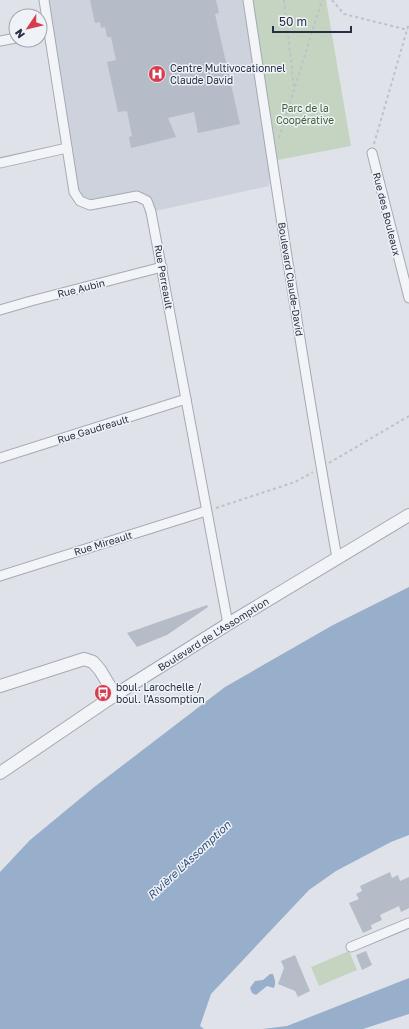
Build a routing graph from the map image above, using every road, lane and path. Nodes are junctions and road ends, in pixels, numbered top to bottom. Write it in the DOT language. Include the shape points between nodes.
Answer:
graph roads {
  1 [pos="248,0"];
  2 [pos="284,0"];
  3 [pos="322,0"];
  4 [pos="332,0"];
  5 [pos="409,23"];
  6 [pos="408,30"];
  7 [pos="47,48"];
  8 [pos="294,89"];
  9 [pos="278,139"];
  10 [pos="67,148"];
  11 [pos="372,153"];
  12 [pos="0,163"];
  13 [pos="162,267"];
  14 [pos="409,298"];
  15 [pos="0,310"];
  16 [pos="186,399"];
  17 [pos="409,416"];
  18 [pos="0,458"];
  19 [pos="321,468"];
  20 [pos="206,511"];
  21 [pos="409,515"];
  22 [pos="337,558"];
  23 [pos="0,576"];
  24 [pos="228,624"];
  25 [pos="0,686"];
  26 [pos="116,695"];
  27 [pos="0,773"];
  28 [pos="409,923"];
  29 [pos="351,947"];
  1 -- 19 [label="street, Boulevard Claude-David"];
  2 -- 8 [label="path"];
  3 -- 8 [label="path"];
  4 -- 6 [label="path" via="344,14"];
  5 -- 6 [label="path"];
  6 -- 11 [label="path"];
  7 -- 10 [label="street, Rue Perreault"];
  8 -- 9 [label="path"];
  10 -- 12 [label="street"];
  10 -- 13 [label="street, Rue Perreault" via="74,192 80,201 90,204 137,196 147,201"];
  11 -- 14 [label="street, Rue des Bouleaux"];
  13 -- 15 [label="street, Rue Aubin"];
  13 -- 16 [label="street, Rue Perreault"];
  16 -- 18 [label="street, Rue Gaudreault"];
  16 -- 20 [label="street, Rue Perreault"];
  17 -- 19 [label="path"];
  19 -- 20 [label="path" via="295,482"];
  19 -- 22 [label="street, Boulevard Claude-David"];
  20 -- 23 [label="street, Rue Mireault"];
  20 -- 24 [label="street, Rue Perreault"];
  21 -- 22 [label="street, Boulevard de L'Assomption"];
  22 -- 24 [label="street, Boulevard de L'Assomption"];
  24 -- 26 [label="street, Boulevard de L'Assomption"];
  25 -- 26 [label="street" via="84,659 93,662"];
  26 -- 27 [label="street, Boulevard de L'Assomption"];
  28 -- 29 [label="street"];
}
